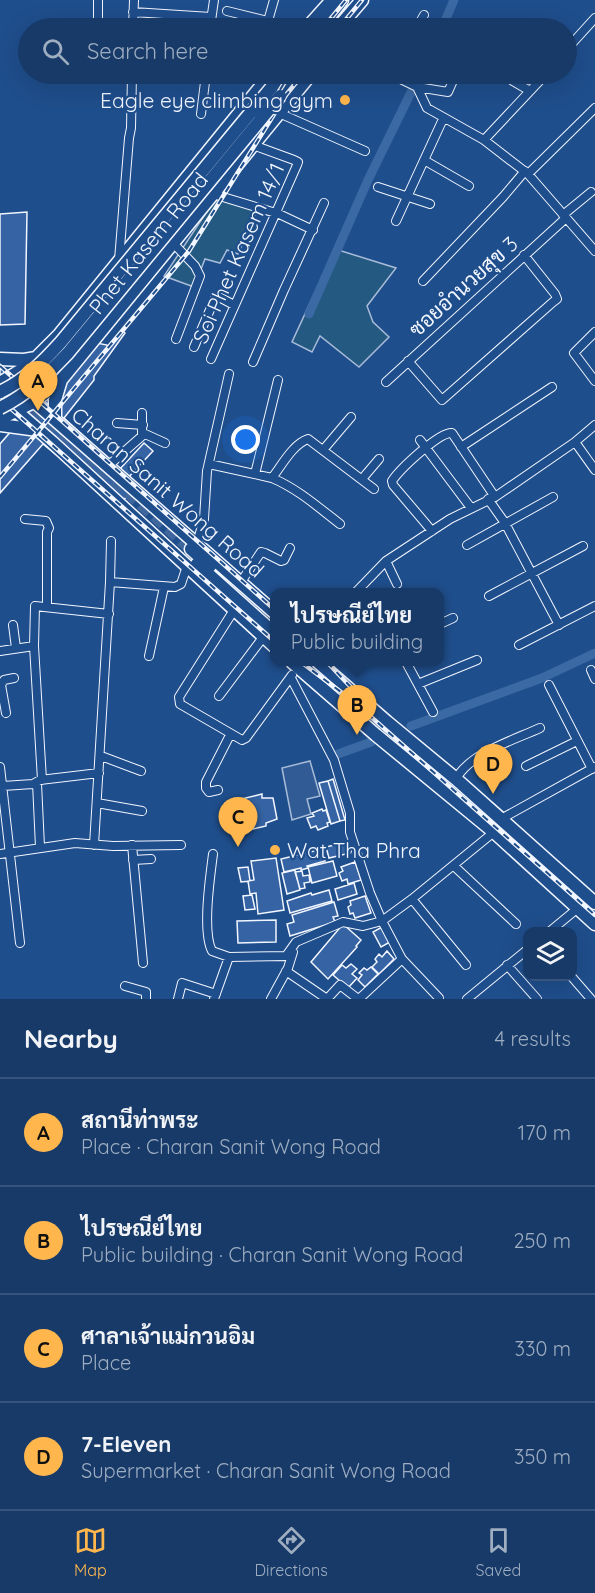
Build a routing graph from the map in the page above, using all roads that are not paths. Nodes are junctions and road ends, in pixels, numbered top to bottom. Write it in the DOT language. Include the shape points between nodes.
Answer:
graph roads {
  1 [pos="98,0"];
  2 [pos="134,0"];
  3 [pos="214,0"];
  4 [pos="274,0"];
  5 [pos="332,0"];
  6 [pos="342,0"];
  7 [pos="362,0"];
  8 [pos="369,0"];
  9 [pos="227,10"];
  10 [pos="133,12"];
  11 [pos="424,15"];
  12 [pos="212,17"];
  13 [pos="98,18"];
  14 [pos="133,18"];
  15 [pos="248,18"];
  16 [pos="269,18"];
  17 [pos="316,18"];
  18 [pos="328,18"];
  19 [pos="347,18"];
  20 [pos="355,18"];
  21 [pos="422,18"];
  22 [pos="595,18"];
  23 [pos="577,39"];
  24 [pos="132,84"];
  25 [pos="205,84"];
  26 [pos="263,84"];
  27 [pos="279,84"];
  28 [pos="286,84"];
  29 [pos="303,84"];
  30 [pos="412,84"];
  31 [pos="452,84"];
  32 [pos="518,84"];
  33 [pos="537,84"];
  34 [pos="416,86"];
  35 [pos="530,91"];
  36 [pos="276,92"];
  37 [pos="595,108"];
  38 [pos="279,112"];
  39 [pos="201,114"];
  40 [pos="443,119"];
  41 [pos="484,140"];
  42 [pos="253,145"];
  43 [pos="365,151"];
  44 [pos="424,160"];
  45 [pos="526,172"];
  46 [pos="469,186"];
  47 [pos="378,187"];
  48 [pos="591,192"];
  49 [pos="213,194"];
  50 [pos="407,196"];
  51 [pos="324,203"];
  52 [pos="430,204"];
  53 [pos="276,213"];
  54 [pos="565,216"];
  55 [pos="396,221"];
  56 [pos="313,230"];
  57 [pos="143,231"];
  58 [pos="169,247"];
  59 [pos="595,251"];
  60 [pos="525,255"];
  61 [pos="119,261"];
  62 [pos="423,281"];
  63 [pos="234,305"];
  64 [pos="595,332"];
  65 [pos="176,339"];
  66 [pos="194,347"];
  67 [pos="37,357"];
  68 [pos="0,359"];
  69 [pos="211,359"];
  70 [pos="408,361"];
  71 [pos="253,362"];
  72 [pos="229,374"];
  73 [pos="3,378"];
  74 [pos="61,380"];
  75 [pos="278,380"];
  76 [pos="386,381"];
  77 [pos="595,381"];
  78 [pos="552,387"];
  79 [pos="0,392"];
  80 [pos="0,397"];
  81 [pos="34,401"];
  82 [pos="0,408"];
  83 [pos="17,411"];
  84 [pos="142,413"];
  85 [pos="351,417"];
  86 [pos="0,419"];
  87 [pos="55,419"];
  88 [pos="117,423"];
  89 [pos="0,425"];
  90 [pos="595,425"];
  91 [pos="143,429"];
  92 [pos="39,430"];
  93 [pos="420,440"];
  94 [pos="575,442"];
  95 [pos="165,443"];
  96 [pos="461,447"];
  97 [pos="426,448"];
  98 [pos="323,450"];
  99 [pos="379,459"];
  100 [pos="209,464"];
  101 [pos="108,466"];
  102 [pos="595,470"];
  103 [pos="255,474"];
  104 [pos="272,478"];
  105 [pos="362,479"];
  106 [pos="374,489"];
  107 [pos="552,497"];
  108 [pos="491,498"];
  109 [pos="471,508"];
  110 [pos="25,519"];
  111 [pos="505,523"];
  112 [pos="340,524"];
  113 [pos="177,526"];
  114 [pos="432,531"];
  115 [pos="111,541"];
  116 [pos="162,543"];
  117 [pos="467,545"];
  118 [pos="583,546"];
  119 [pos="290,548"];
  120 [pos="190,553"];
  121 [pos="386,561"];
  122 [pos="532,573"];
  123 [pos="110,582"];
  124 [pos="241,582"];
  125 [pos="397,584"];
  126 [pos="164,587"];
  127 [pos="364,588"];
  128 [pos="489,596"];
  129 [pos="595,606"];
  130 [pos="47,607"];
  131 [pos="270,608"];
  132 [pos="234,610"];
  133 [pos="109,614"];
  134 [pos="453,618"];
  135 [pos="270,620"];
  136 [pos="444,622"];
  137 [pos="13,625"];
  138 [pos="558,625"];
  139 [pos="269,634"];
  140 [pos="519,645"];
  141 [pos="34,646"];
  142 [pos="16,648"];
  143 [pos="0,651"];
  144 [pos="149,656"];
  145 [pos="477,660"];
  146 [pos="297,666"];
  147 [pos="303,666"];
  148 [pos="323,666"];
  149 [pos="335,666"];
  150 [pos="408,666"];
  151 [pos="591,670"];
  152 [pos="14,678"];
  153 [pos="291,678"];
  154 [pos="595,679"];
  155 [pos="418,684"];
  156 [pos="549,685"];
  157 [pos="1,694"];
  158 [pos="219,696"];
  159 [pos="433,712"];
  160 [pos="6,713"];
  161 [pos="540,728"];
  162 [pos="230,735"];
  163 [pos="577,741"];
  164 [pos="100,756"];
  165 [pos="526,766"];
  166 [pos="0,767"];
  167 [pos="593,768"];
  168 [pos="141,771"];
  169 [pos="99,773"];
  170 [pos="454,777"];
  171 [pos="39,781"];
  172 [pos="3,786"];
  173 [pos="218,790"];
  174 [pos="97,803"];
  175 [pos="142,811"];
  176 [pos="3,819"];
  177 [pos="501,819"];
  178 [pos="494,832"];
  179 [pos="94,845"];
  180 [pos="132,845"];
  181 [pos="181,845"];
  182 [pos="40,847"];
  183 [pos="4,853"];
  184 [pos="213,854"];
  185 [pos="133,860"];
  186 [pos="151,860"];
  187 [pos="454,866"];
  188 [pos="412,899"];
  189 [pos="595,903"];
  190 [pos="578,908"];
  191 [pos="382,921"];
  192 [pos="516,924"];
  193 [pos="595,924"];
  194 [pos="555,927"];
  195 [pos="296,942"];
  196 [pos="20,943"];
  197 [pos="523,953"];
  198 [pos="229,957"];
  199 [pos="402,958"];
  200 [pos="143,963"];
  201 [pos="466,965"];
  202 [pos="507,965"];
  203 [pos="286,971"];
  204 [pos="575,981"];
  205 [pos="125,986"];
  206 [pos="215,996"];
  207 [pos="355,998"];
  208 [pos="439,998"];
  209 [pos="146,999"];
  210 [pos="177,999"];
  211 [pos="271,999"];
  212 [pos="467,999"];
  213 [pos="537,999"];
  214 [pos="591,999"];
  1 -- 13 [label="street"];
  2 -- 10 [label="street"];
  3 -- 12 [label="street"];
  4 -- 16 [label="street"];
  5 -- 17 [label="main road"];
  6 -- 18 [label="main road"];
  7 -- 19 [label="main road"];
  8 -- 20 [label="main road"];
  9 -- 15 [label="street"];
  10 -- 12 [label="street"];
  10 -- 14 [label="street"];
  11 -- 21 [label="street"];
  22 -- 23 [label="street"];
  24 -- 61 [label="street"];
  25 -- 39 [label="street"];
  26 -- 57 [label="main road, Phet Kasem Road"];
  27 -- 36 [label="main road, Phet Kasem Road"];
  28 -- 36 [label="main road, Phet Kasem Road"];
  29 -- 38 [label="main road, Phet Kasem Road"];
  30 -- 34 [label="street"];
  31 -- 34 [label="street" via="448,92"];
  32 -- 35 [label="street"];
  33 -- 35 [label="street"];
  34 -- 40 [label="street" via="427,108"];
  35 -- 41 [label="street"];
  36 -- 79 [label="main road, Phet Kasem Road, bridge" via="62,342 39,366"];
  36 -- 82 [label="main road, Phet Kasem Road, bridge" via="68,353 23,396"];
  37 -- 45 [label="street"];
  38 -- 42 [label="main road, Phet Kasem Road"];
  38 -- 43 [label="street"];
  40 -- 41 [label="street"];
  40 -- 44 [label="street"];
  41 -- 45 [label="street"];
  42 -- 49 [label="main road, Phet Kasem Road"];
  42 -- 53 [label="street, Soi Phet Kasem 14/1" via="298,162"];
  44 -- 46 [label="street"];
  44 -- 50 [label="street"];
  45 -- 54 [label="street"];
  45 -- 62 [label="street"];
  47 -- 50 [label="street"];
  48 -- 54 [label="street, ซอยอำนวยสุข 3"];
  49 -- 53 [label="street"];
  49 -- 58 [label="main road, Phet Kasem Road"];
  50 -- 52 [label="street"];
  50 -- 55 [label="street"];
  51 -- 56 [label="street"];
  53 -- 56 [label="street"];
  53 -- 63 [label="street, Soi Phet Kasem 14/1"];
  54 -- 59 [label="street"];
  54 -- 60 [label="street, ซอยอำนวยสุข 3"];
  56 -- 71 [label="street"];
  57 -- 58 [label="main road" via="140,244 147,255"];
  57 -- 61 [label="main road, Phet Kasem Road"];
  58 -- 65 [label="street" via="195,266 200,276"];
  58 -- 74 [label="main road, Phet Kasem Road"];
  60 -- 70 [label="street, ซอยอำนวยสุข 3"];
  60 -- 70 [label="street" via="555,294 553,302 442,400"];
  61 -- 67 [label="main road, Phet Kasem Road"];
  63 -- 66 [label="street" via="215,298"];
  63 -- 69 [label="street, Soi Phet Kasem 14/1"];
  64 -- 77 [label="street" via="574,353"];
  67 -- 68 [label="main road"];
  67 -- 73 [label="main road, Phet Kasem Road"];
  70 -- 76 [label="street, ซอยอำนวยสุข 3"];
  72 -- 100 [label="street"];
  73 -- 81 [label="main road, Charan Sanit Wong Road"];
  74 -- 81 [label="main road, Phet Kasem Road"];
  74 -- 87 [label="main road"];
  75 -- 103 [label="street"];
  78 -- 96 [label="street"];
  80 -- 83 [label="main road, Charan Sanit Wong Road"];
  81 -- 83 [label="main road, Phet Kasem Road"];
  81 -- 87 [label="main road, Charan Sanit Wong Road"];
  83 -- 86 [label="main road, Phet Kasem Road"];
  83 -- 92 [label="main road, Charan Sanit Wong Road"];
  84 -- 91 [label="street"];
  85 -- 98 [label="street"];
  87 -- 101 [label="main road, Charan Sanit Wong Road"];
  88 -- 91 [label="street"];
  89 -- 92 [label="main road"];
  90 -- 94 [label="street"];
  91 -- 95 [label="street"];
  91 -- 101 [label="street" via="139,439"];
  92 -- 116 [label="main road, Charan Sanit Wong Road"];
  93 -- 97 [label="street"];
  94 -- 102 [label="street"];
  94 -- 108 [label="street"];
  96 -- 97 [label="street" via="448,432"];
  96 -- 108 [label="street"];
  97 -- 109 [label="street"];
  97 -- 114 [label="street" via="392,483"];
  98 -- 104 [label="street" via="308,439 302,441"];
  98 -- 105 [label="street"];
  99 -- 105 [label="street"];
  100 -- 103 [label="street"];
  100 -- 120 [label="street" via="204,519"];
  101 -- 113 [label="main road, Charan Sanit Wong Road"];
  103 -- 104 [label="street"];
  104 -- 112 [label="street" via="293,488"];
  105 -- 106 [label="street"];
  107 -- 111 [label="street"];
  108 -- 109 [label="street"];
  108 -- 111 [label="street"];
  109 -- 114 [label="street"];
  110 -- 130 [label="street" via="46,521 49,528"];
  111 -- 117 [label="street"];
  111 -- 122 [label="street"];
  113 -- 116 [label="main road" via="163,532"];
  113 -- 120 [label="main road, Charan Sanit Wong Road"];
  114 -- 121 [label="street"];
  115 -- 123 [label="street"];
  116 -- 120 [label="main road, Charan Sanit Wong Road"];
  118 -- 122 [label="street"];
  119 -- 124 [label="street" via="281,561 261,552"];
  120 -- 124 [label="main road, Charan Sanit Wong Road"];
  120 -- 126 [label="street" via="179,586"];
  120 -- 132 [label="main road, Charan Sanit Wong Road"];
  120 -- 135 [label="main road, Charan Sanit Wong Road"];
  120 -- 139 [label="main road, Charan Sanit Wong Road"];
  121 -- 125 [label="street"];
  121 -- 127 [label="street"];
  122 -- 128 [label="street"];
  122 -- 138 [label="street"];
  123 -- 126 [label="street"];
  123 -- 133 [label="street"];
  124 -- 131 [label="main road, Charan Sanit Wong Road"];
  126 -- 144 [label="street"];
  129 -- 138 [label="street"];
  130 -- 133 [label="street"];
  130 -- 141 [label="street" via="35,606"];
  132 -- 139 [label="main road, Charan Sanit Wong Road"];
  132 -- 162 [label="street" via="178,701"];
  133 -- 164 [label="street"];
  134 -- 136 [label="street"];
  137 -- 142 [label="street"];
  138 -- 140 [label="street"];
  139 -- 158 [label="street"];
  141 -- 142 [label="street"];
  141 -- 171 [label="street"];
  142 -- 143 [label="street"];
  145 -- 155 [label="street"];
  146 -- 153 [label="street"];
  147 -- 178 [label="main road" via="382,728 444,790"];
  148 -- 170 [label="main road"];
  149 -- 170 [label="main road"];
  150 -- 155 [label="street"];
  151 -- 154 [label="street"];
  152 -- 157 [label="street" via="3,682"];
  153 -- 162 [label="street" via="246,738 238,740"];
  153 -- 191 [label="street" via="334,760 350,813 350,832"];
  155 -- 159 [label="street"];
  156 -- 163 [label="street"];
  157 -- 160 [label="street"];
  161 -- 170 [label="street" via="479,756"];
  162 -- 173 [label="street" via="206,782 209,792"];
  163 -- 165 [label="street"];
  163 -- 167 [label="street"];
  164 -- 168 [label="street"];
  164 -- 169 [label="street"];
  166 -- 172 [label="street"];
  167 -- 177 [label="street"];
  169 -- 171 [label="street"];
  169 -- 174 [label="street"];
  170 -- 177 [label="main road"];
  171 -- 172 [label="street"];
  171 -- 182 [label="street"];
  172 -- 176 [label="street"];
  174 -- 175 [label="street"];
  174 -- 179 [label="street"];
  176 -- 183 [label="street"];
  177 -- 189 [label="main road"];
  178 -- 187 [label="street"];
  178 -- 190 [label="main road"];
  179 -- 180 [label="street"];
  179 -- 182 [label="street"];
  180 -- 181 [label="street"];
  180 -- 185 [label="street"];
  182 -- 183 [label="street"];
  183 -- 196 [label="street"];
  184 -- 198 [label="street" via="208,943 212,951"];
  185 -- 186 [label="street"];
  185 -- 200 [label="street"];
  187 -- 188 [label="street"];
  187 -- 192 [label="street"];
  188 -- 191 [label="street"];
  188 -- 201 [label="street"];
  190 -- 193 [label="main road"];
  190 -- 194 [label="street"];
  191 -- 195 [label="street" via="363,926 343,922"];
  191 -- 199 [label="street"];
  195 -- 198 [label="street" via="286,956"];
  195 -- 203 [label="street"];
  197 -- 202 [label="street"];
  198 -- 206 [label="street"];
  199 -- 207 [label="street"];
  199 -- 208 [label="street"];
  202 -- 212 [label="street"];
  202 -- 213 [label="street"];
  203 -- 207 [label="street" via="327,999 340,985"];
  203 -- 211 [label="street"];
  204 -- 214 [label="street"];
  205 -- 209 [label="street" via="143,990"];
  206 -- 210 [label="street" via="182,983"];
}
